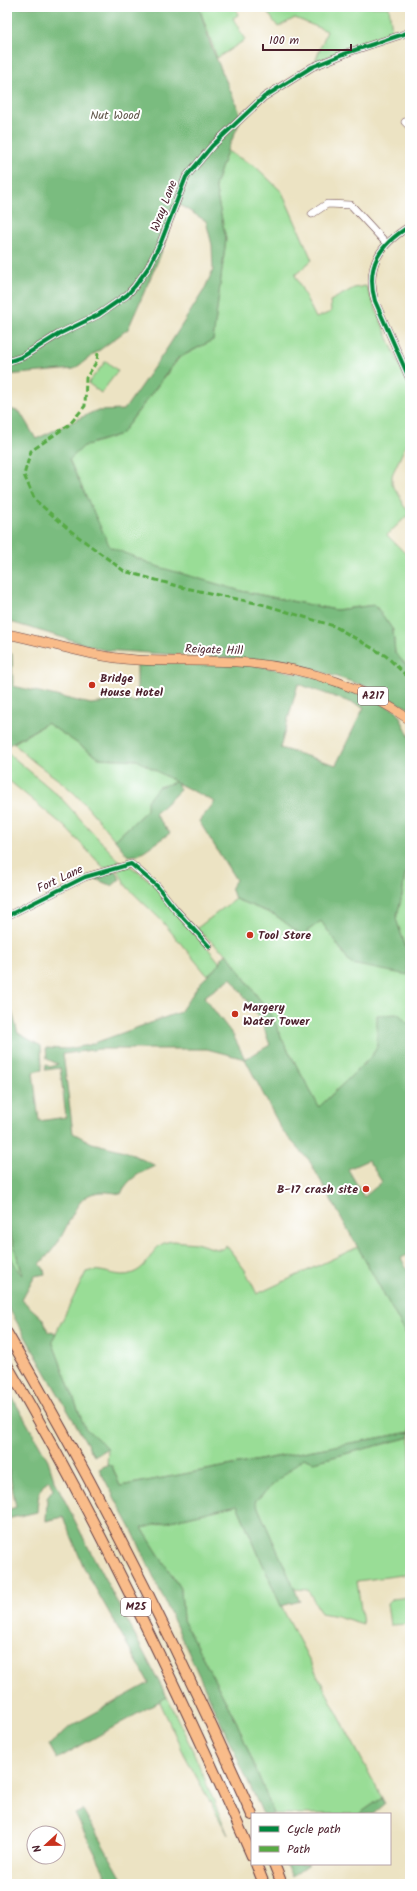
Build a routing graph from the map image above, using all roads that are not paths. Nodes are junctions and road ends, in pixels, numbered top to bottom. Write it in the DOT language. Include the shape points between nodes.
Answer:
graph roads {
  1 [pos="410,32"];
  2 [pos="312,214"];
  3 [pos="410,226"];
  4 [pos="387,244"];
  5 [pos="7,362"];
  6 [pos="410,380"];
  7 [pos="7,634"];
  8 [pos="410,720"];
  9 [pos="7,916"];
  10 [pos="209,946"];
  11 [pos="7,1333"];
  12 [pos="7,1365"];
  13 [pos="251,1813"];
  14 [pos="251,1854"];
  15 [pos="256,1865"];
  16 [pos="274,1865"];
  17 [pos="264,1884"];
  18 [pos="282,1884"];
  1 -- 5 [label="street, Wray Lane" via="312,67 264,97 212,146 186,177 161,242 148,268 135,286 113,305 59,334 22,358"];
  2 -- 4 [label="street" via="327,204 351,205"];
  3 -- 4 [label="street"];
  4 -- 6 [label="street" via="374,263 372,290"];
  7 -- 8 [label="main road, Reigate Hill / A217" via="102,656 137,660 238,662 282,668 332,680 369,694"];
  9 -- 10 [label="street, Fort Lane" via="85,877 131,864 157,886"];
  11 -- 13 [label="highway, M25" via="132,1561"];
  12 -- 14 [label="highway, M25" via="88,1512 150,1634"];
  15 -- 17 [label="highway"];
  16 -- 18 [label="highway"];
}
